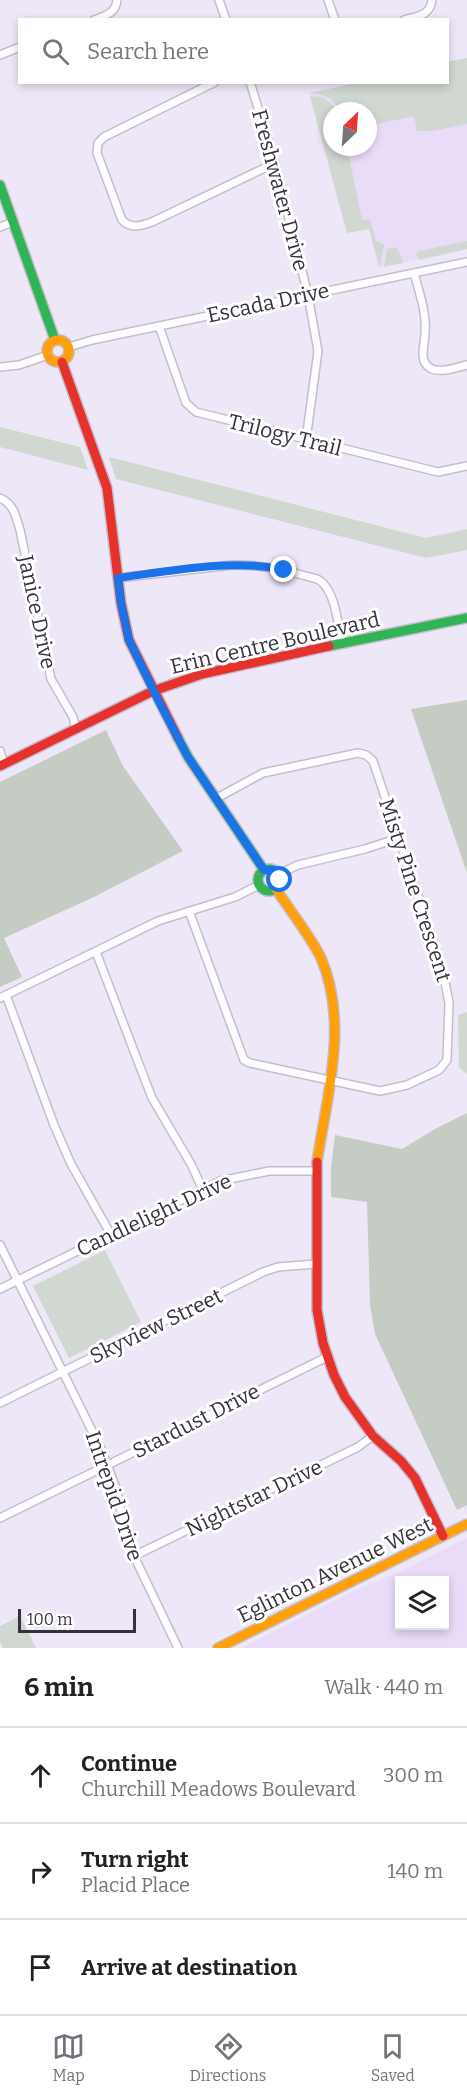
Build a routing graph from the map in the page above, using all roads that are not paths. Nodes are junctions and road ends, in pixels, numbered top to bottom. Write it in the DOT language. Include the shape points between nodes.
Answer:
graph roads {
  1 [pos="117,0"];
  2 [pos="219,0"];
  3 [pos="328,0"];
  4 [pos="432,0"];
  5 [pos="98,18"];
  6 [pos="225,18"];
  7 [pos="334,18"];
  8 [pos="411,18"];
  9 [pos="18,48"];
  10 [pos="0,55"];
  11 [pos="210,84"];
  12 [pos="251,84"];
  13 [pos="275,163"];
  14 [pos="0,185"];
  15 [pos="13,222"];
  16 [pos="0,227"];
  17 [pos="467,262"];
  18 [pos="414,273"];
  19 [pos="308,295"];
  20 [pos="159,326"];
  21 [pos="55,340"];
  22 [pos="69,346"];
  23 [pos="48,355"];
  24 [pos="62,362"];
  25 [pos="467,365"];
  26 [pos="0,367"];
  27 [pos="306,440"];
  28 [pos="467,466"];
  29 [pos="0,498"];
  30 [pos="118,578"];
  31 [pos="467,618"];
  32 [pos="342,643"];
  33 [pos="153,691"];
  34 [pos="76,729"];
  35 [pos="0,751"];
  36 [pos="2,765"];
  37 [pos="217,798"];
  38 [pos="399,838"];
  39 [pos="264,870"];
  40 [pos="281,873"];
  41 [pos="259,885"];
  42 [pos="276,889"];
  43 [pos="189,911"];
  44 [pos="96,952"];
  45 [pos="3,997"];
  46 [pos="330,1081"];
  47 [pos="316,1171"];
  48 [pos="202,1188"];
  49 [pos="110,1233"];
  50 [pos="0,1245"];
  51 [pos="316,1264"];
  52 [pos="18,1280"];
  53 [pos="0,1289"];
  54 [pos="327,1357"];
  55 [pos="63,1372"];
  56 [pos="0,1403"];
  57 [pos="373,1436"];
  58 [pos="108,1465"];
  59 [pos="0,1518"];
  60 [pos="467,1524"];
  61 [pos="443,1536"];
  62 [pos="134,1557"];
  63 [pos="178,1648"];
  64 [pos="218,1648"];
  1 -- 5 [label="street" via="112,11"];
  2 -- 6 [label="street"];
  3 -- 7 [label="street"];
  4 -- 8 [label="street" via="425,14"];
  9 -- 10 [label="street"];
  11 -- 13 [label="street" via="98,143 97,153 122,220 135,226 152,222"];
  12 -- 13 [label="street, Freshwater Drive"];
  13 -- 19 [label="street, Freshwater Drive"];
  14 -- 15 [label="street"];
  15 -- 16 [label="street"];
  15 -- 21 [label="street"];
  17 -- 18 [label="street, Escada Drive"];
  18 -- 19 [label="street, Escada Drive"];
  18 -- 25 [label="street" via="424,314 425,364 438,370"];
  19 -- 20 [label="street, Escada Drive"];
  19 -- 27 [label="street, Freshwater Drive" via="318,351"];
  20 -- 22 [label="street, Escada Drive"];
  20 -- 27 [label="street, Trilogy Trail" via="186,403 193,411"];
  21 -- 22 [label="street" via="63,340"];
  21 -- 23 [label="street" via="48,346"];
  22 -- 24 [label="street" via="69,354"];
  23 -- 24 [label="street"];
  23 -- 26 [label="street"];
  24 -- 30 [label="street" via="107,488"];
  27 -- 28 [label="street, Trilogy Trail" via="438,472"];
  29 -- 34 [label="street, Janice Drive" via="12,507 20,530 51,679"];
  30 -- 32 [label="street" via="249,564 317,579 329,590"];
  30 -- 33 [label="street" via="129,640"];
  31 -- 32 [label="street, Erin Centre Boulevard"];
  32 -- 33 [label="street, Erin Centre Boulevard" via="202,674"];
  33 -- 34 [label="street, Erin Centre Boulevard"];
  33 -- 37 [label="street" via="188,757"];
  34 -- 36 [label="street, Erin Centre Boulevard"];
  35 -- 36 [label="street"];
  37 -- 38 [label="street, Misty Pine Crescent" via="263,773 358,753 373,761"];
  37 -- 39 [label="street"];
  38 -- 40 [label="street"];
  38 -- 46 [label="street, Misty Pine Crescent" via="445,979 449,1003 447,1060 439,1070 392,1090"];
  39 -- 40 [label="street"];
  39 -- 41 [label="street" via="258,877"];
  40 -- 42 [label="street"];
  41 -- 42 [label="street" via="266,890"];
  41 -- 43 [label="street"];
  42 -- 46 [label="street" via="320,957 329,983 336,1029"];
  43 -- 44 [label="street" via="158,921"];
  43 -- 46 [label="street, Misty Pine Crescent" via="244,1060"];
  44 -- 45 [label="street"];
  44 -- 48 [label="street" via="152,1098"];
  45 -- 49 [label="street" via="71,1164"];
  46 -- 47 [label="street"];
  47 -- 48 [label="street, Candlelight Drive" via="254,1173"];
  47 -- 51 [label="street"];
  48 -- 49 [label="street, Candlelight Drive"];
  49 -- 52 [label="street, Candlelight Drive"];
  50 -- 52 [label="street, Intrepid Drive"];
  51 -- 54 [label="street" via="317,1310"];
  51 -- 55 [label="street, Skyview Street" via="263,1272"];
  52 -- 53 [label="street, Candlelight Drive"];
  52 -- 55 [label="street, Intrepid Drive"];
  54 -- 57 [label="street" via="345,1397"];
  54 -- 58 [label="street, Stardust Drive"];
  55 -- 56 [label="street, Skyview Street"];
  55 -- 58 [label="street, Intrepid Drive"];
  57 -- 61 [label="street" via="415,1478"];
  57 -- 62 [label="street, Nightstar Drive" via="358,1447"];
  58 -- 59 [label="street, Stardust Drive"];
  58 -- 62 [label="street, Intrepid Drive"];
  60 -- 61 [label="street, Eglinton Avenue West"];
  61 -- 64 [label="street, Eglinton Avenue West"];
  62 -- 63 [label="street, Intrepid Drive"];
}
